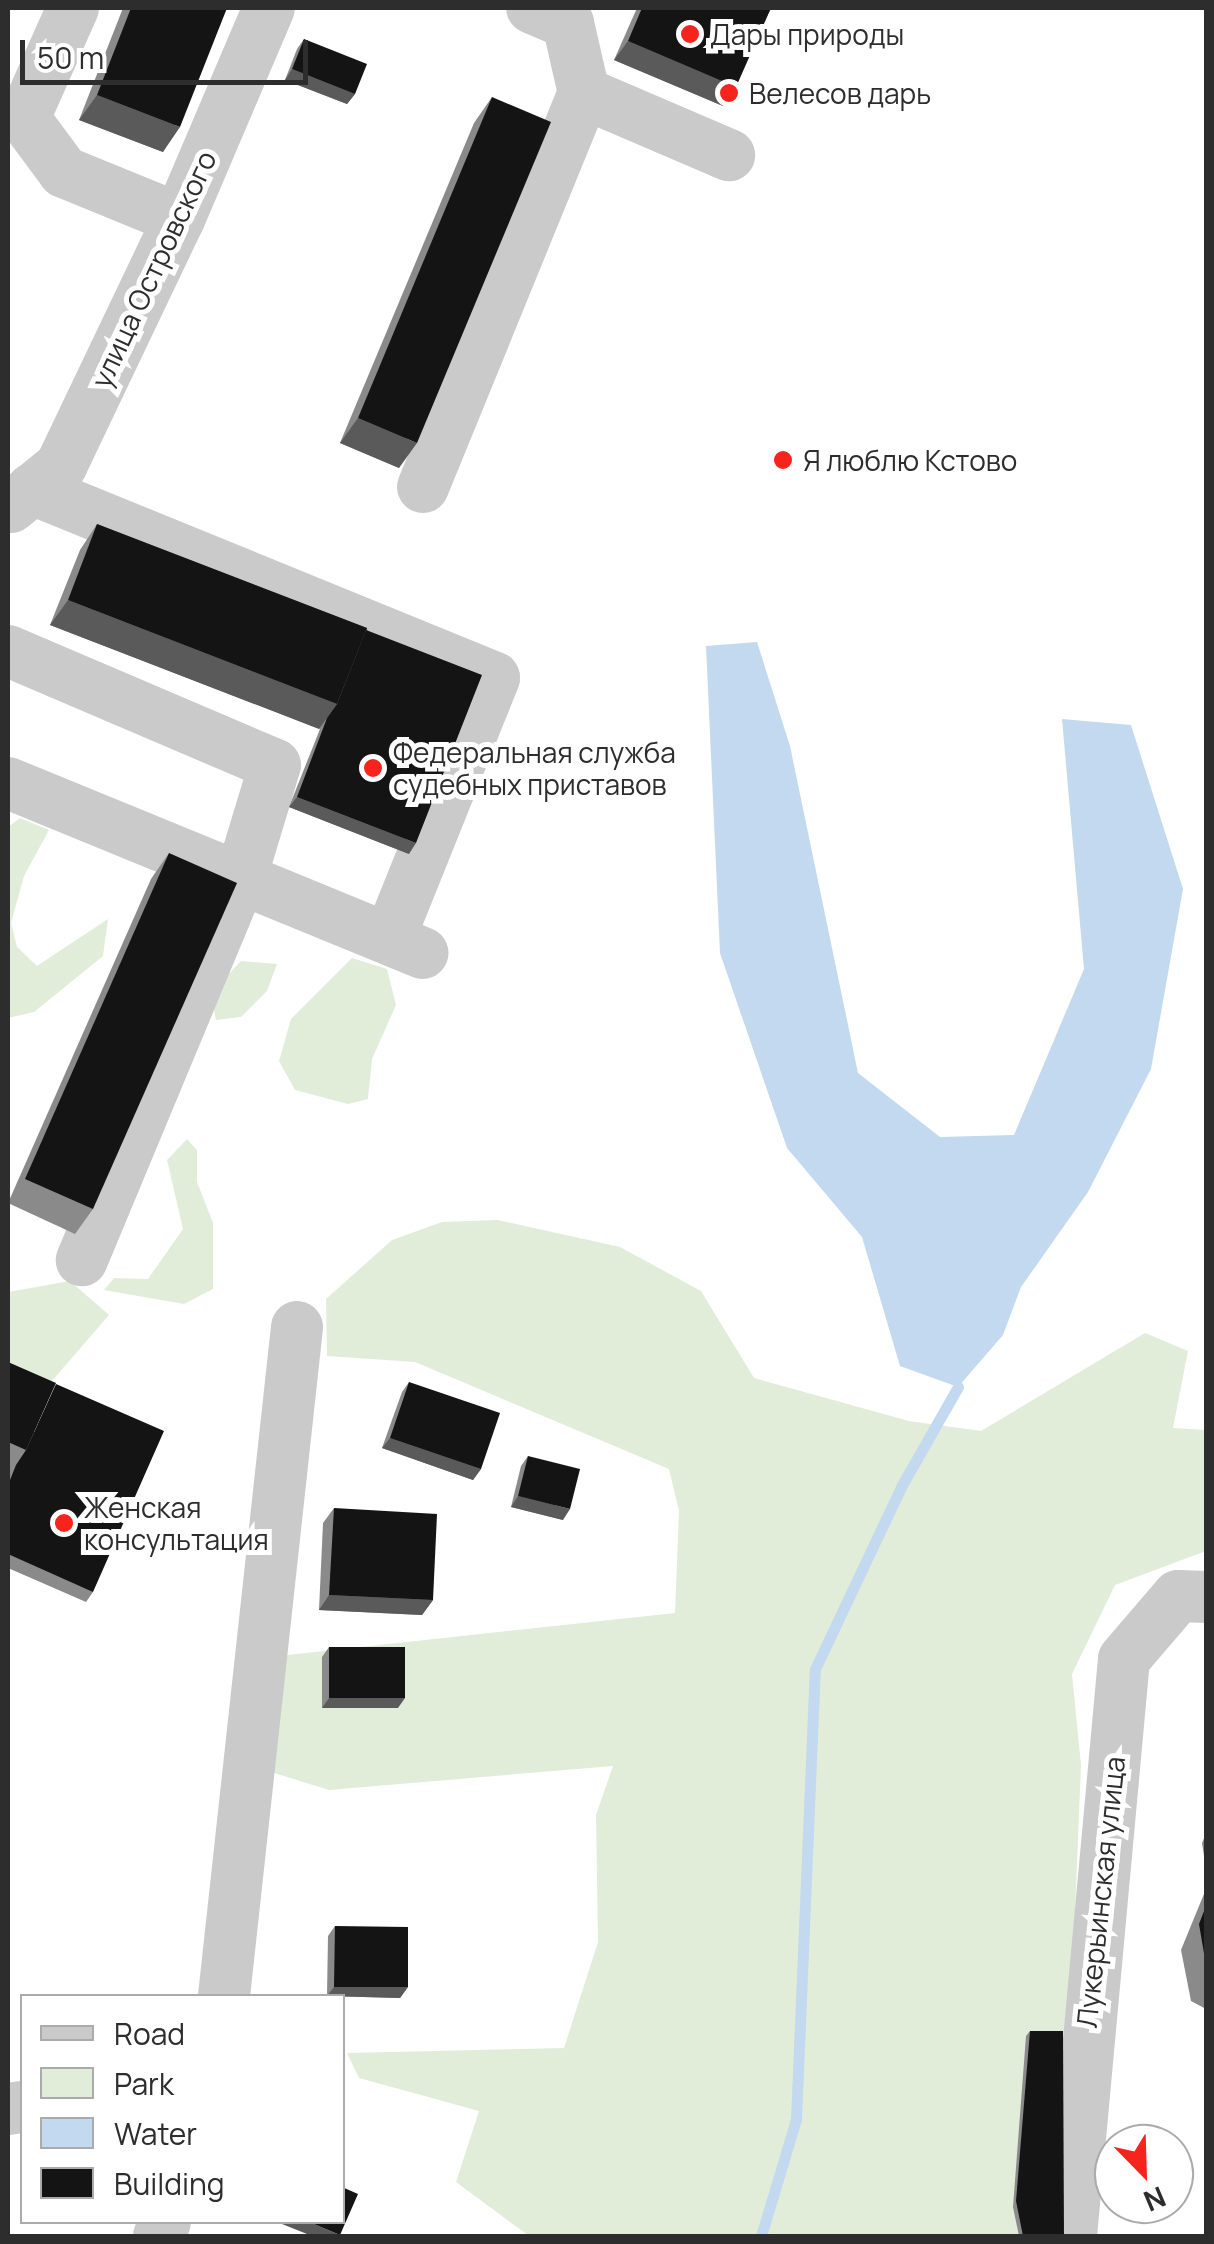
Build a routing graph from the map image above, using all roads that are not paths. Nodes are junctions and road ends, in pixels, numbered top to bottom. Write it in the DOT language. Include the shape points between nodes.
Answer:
graph roads {
  1 [pos="73,8"];
  2 [pos="269,8"];
  3 [pos="532,8"];
  4 [pos="584,93"];
  5 [pos="729,156"];
  6 [pos="179,219"];
  7 [pos="422,486"];
  8 [pos="20,499"];
  9 [pos="8,651"];
  10 [pos="8,782"];
  11 [pos="240,880"];
  12 [pos="82,1260"];
  13 [pos="297,1327"];
  14 [pos="1206,1597"];
  15 [pos="224,1994"];
  16 [pos="1071,2236"];
  1 -- 6 [label="street" via="24,118 64,172"];
  2 -- 6 [label="street, улица Островского"];
  3 -- 4 [label="street" via="568,23"];
  4 -- 5 [label="street"];
  4 -- 7 [label="street"];
  6 -- 8 [label="street, улица Островского" via="62,466"];
  8 -- 11 [label="street" via="494,678 406,946"];
  9 -- 11 [label="street" via="276,765"];
  10 -- 11 [label="street"];
  11 -- 12 [label="street"];
  13 -- 15 [label="street"];
  14 -- 16 [label="street, Лукерьинская улица" via="1178,1596 1124,1659"];
}
